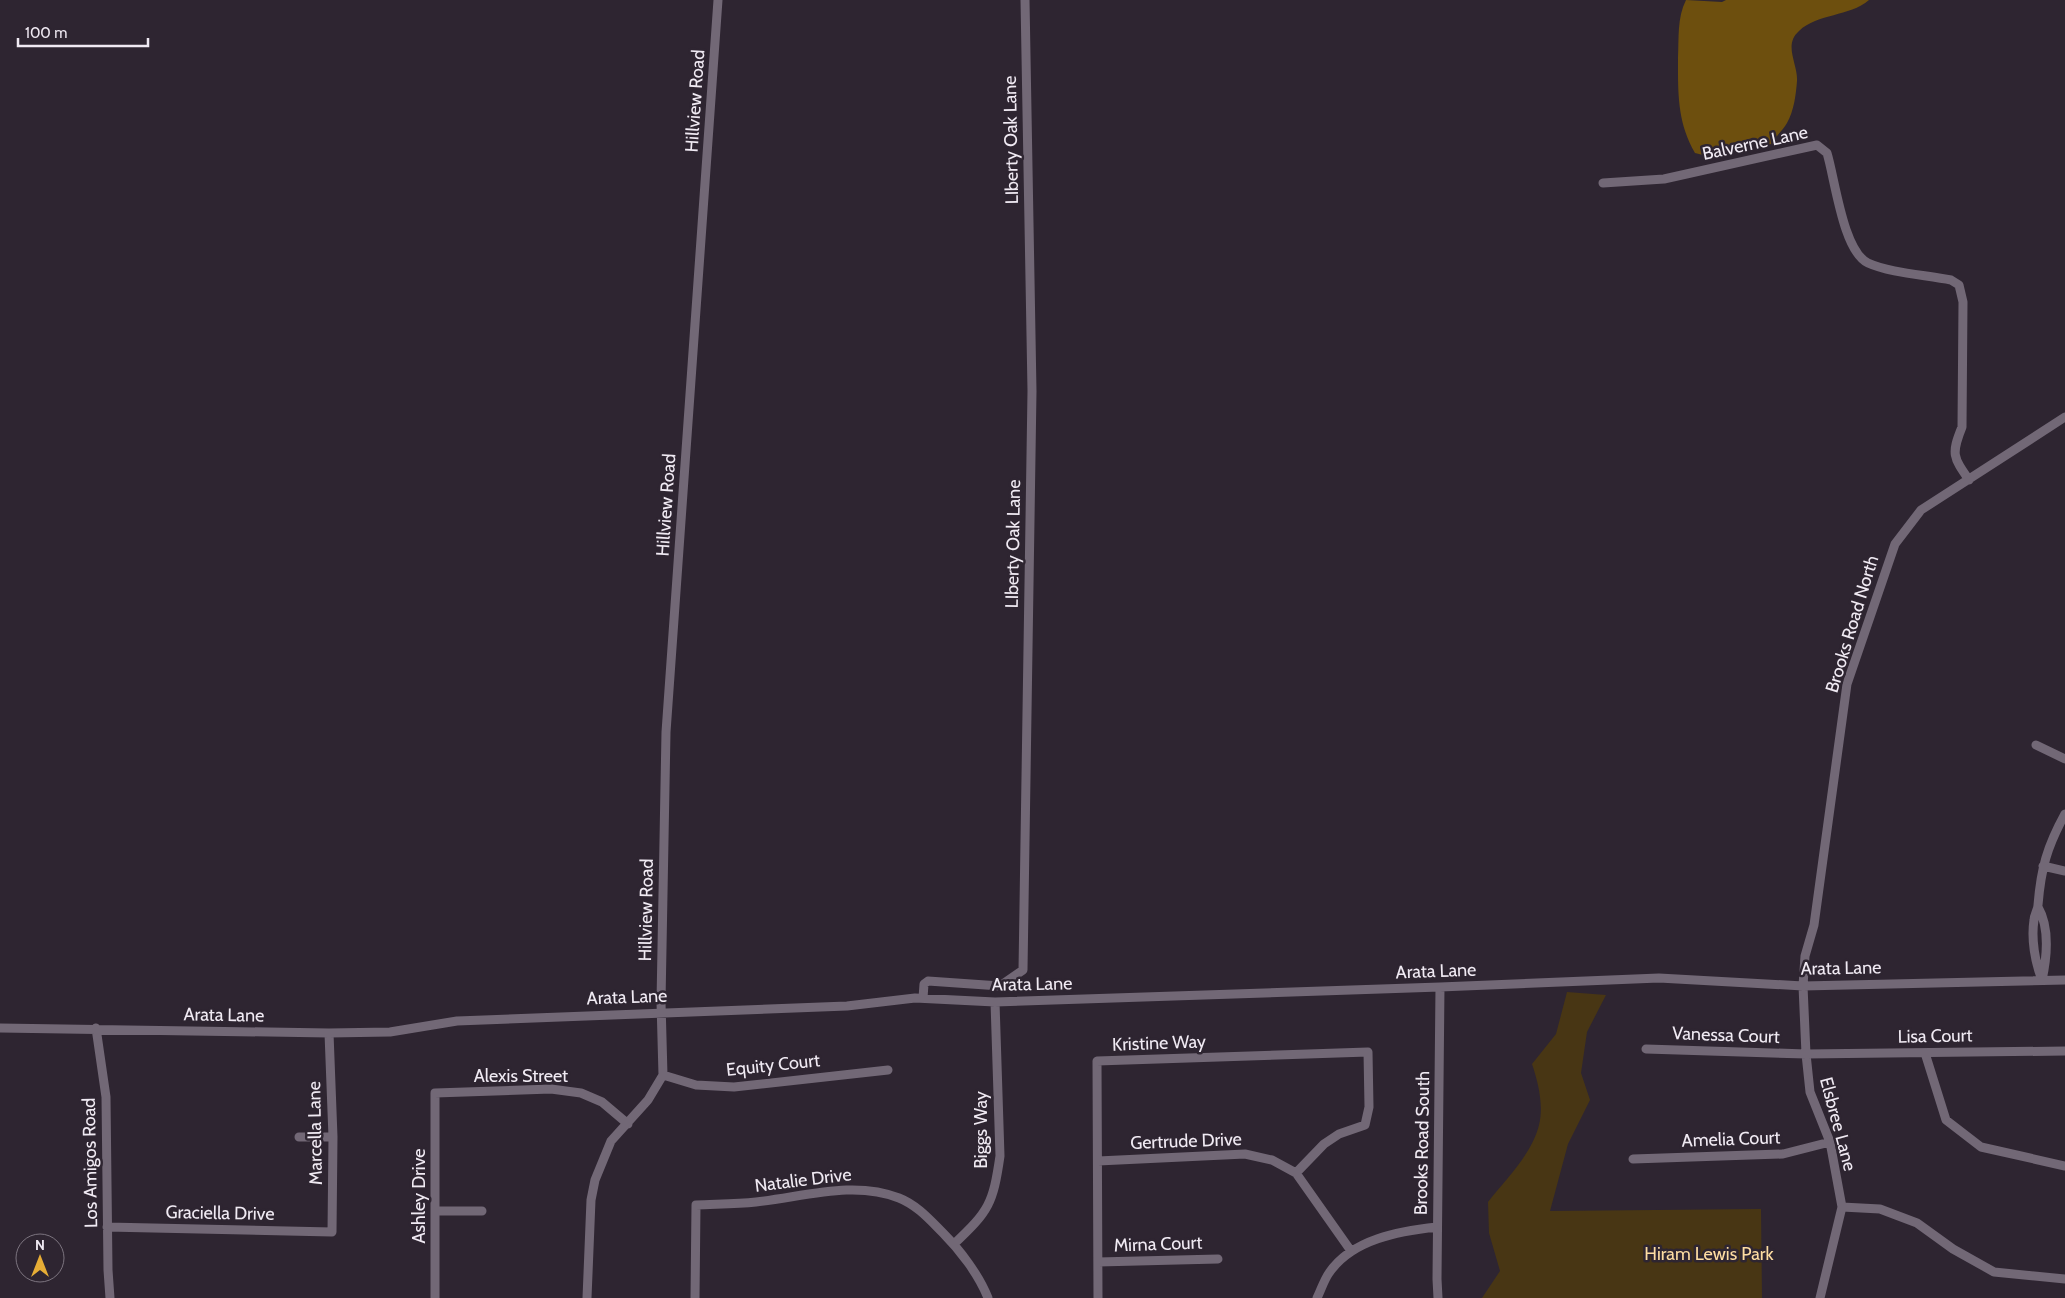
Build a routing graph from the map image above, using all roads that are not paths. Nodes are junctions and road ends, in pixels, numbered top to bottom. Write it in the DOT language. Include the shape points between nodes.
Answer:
graph roads {
  1 [pos="718,0"];
  2 [pos="1025,0"];
  3 [pos="1603,183"];
  4 [pos="2065,417"];
  5 [pos="1968,480"];
  6 [pos="2036,745"];
  7 [pos="2065,759"];
  8 [pos="2065,814"];
  9 [pos="2043,866"];
  10 [pos="2065,871"];
  11 [pos="2042,980"];
  12 [pos="2065,980"];
  13 [pos="1803,986"];
  14 [pos="1440,988"];
  15 [pos="923,998"];
  16 [pos="994,1002"];
  17 [pos="661,1012"];
  18 [pos="0,1028"];
  19 [pos="96,1028"];
  20 [pos="330,1033"];
  21 [pos="1646,1049"];
  22 [pos="2065,1051"];
  23 [pos="1926,1053"];
  24 [pos="1806,1054"];
  25 [pos="888,1070"];
  26 [pos="662,1075"];
  27 [pos="434,1093"];
  28 [pos="628,1124"];
  29 [pos="299,1137"];
  30 [pos="333,1137"];
  31 [pos="1830,1142"];
  32 [pos="1633,1158"];
  33 [pos="1098,1161"];
  34 [pos="2065,1166"];
  35 [pos="1296,1173"];
  36 [pos="1842,1207"];
  37 [pos="436,1211"];
  38 [pos="482,1211"];
  39 [pos="107,1227"];
  40 [pos="1438,1227"];
  41 [pos="332,1232"];
  42 [pos="954,1244"];
  43 [pos="1351,1251"];
  44 [pos="1218,1259"];
  45 [pos="1098,1262"];
  46 [pos="2065,1279"];
  47 [pos="110,1298"];
  48 [pos="435,1298"];
  49 [pos="586,1298"];
  50 [pos="695,1298"];
  51 [pos="988,1298"];
  52 [pos="1098,1298"];
  53 [pos="1317,1298"];
  54 [pos="1438,1298"];
  55 [pos="1820,1298"];
  1 -- 17 [label="street, Hillview Road" via="666,732"];
  2 -- 15 [label="street, LIberty Oak Lane" via="1032,391 1023,970 1000,986 928,981 924,984"];
  3 -- 5 [label="street, Balverne Lane" via="1664,179 1817,145 1827,153 1850,243 1866,262 1882,268 1951,280 1959,285 1963,302 1962,428 1955,443 1955,459"];
  4 -- 5 [label="street, Brooks Road North"];
  5 -- 13 [label="street, Brooks Road North" via="1921,510 1895,544 1847,684"];
  6 -- 7 [label="street"];
  8 -- 9 [label="street" via="2049,844"];
  9 -- 10 [label="street"];
  9 -- 11 [label="street" via="2034,919 2035,961"];
  11 -- 12 [label="street, Arata Lane"];
  11 -- 13 [label="street, Arata Lane"];
  13 -- 14 [label="street, Arata Lane" via="1660,978"];
  13 -- 24 [label="street, Elsbree Lane"];
  14 -- 16 [label="street, Arata Lane"];
  14 -- 40 [label="street, Brooks Road South"];
  15 -- 16 [label="street, Arata Lane"];
  15 -- 17 [label="street, Arata Lane" via="846,1006"];
  16 -- 42 [label="street, Biggs Way" via="1000,1156 996,1181 990,1205"];
  17 -- 20 [label="street, Arata Lane" via="457,1021 390,1032"];
  17 -- 26 [label="street, Hillview Road"];
  18 -- 19 [label="street, Arata Lane"];
  19 -- 20 [label="street, Arata Lane"];
  19 -- 39 [label="street, Los Amigos Road" via="106,1098"];
  20 -- 30 [label="street, Marcella Lane"];
  21 -- 24 [label="street, Vanessa Court"];
  22 -- 23 [label="street, Lisa Court"];
  23 -- 24 [label="street, Lisa Court"];
  23 -- 34 [label="street" via="1946,1120 1980,1147"];
  24 -- 31 [label="street, Elsbree Lane" via="1810,1092"];
  25 -- 26 [label="street, Equity Court" via="734,1087 696,1085"];
  26 -- 28 [label="street" via="648,1100"];
  27 -- 28 [label="street, Alexis Street" via="551,1089 581,1093 602,1102"];
  27 -- 37 [label="street, Ashley Drive"];
  28 -- 49 [label="street" via="611,1141 594,1180"];
  29 -- 30 [label="street"];
  30 -- 41 [label="street, Marcella Lane"];
  31 -- 32 [label="street, Amelia Court" via="1783,1154"];
  31 -- 36 [label="street, Elsbree Lane"];
  33 -- 35 [label="street, Gertrude Drive" via="1245,1154 1272,1160"];
  33 -- 35 [label="street, Kristine Way" via="1097,1061 1368,1052 1369,1107 1365,1124 1324,1144"];
  33 -- 45 [label="street, Kristine Way"];
  35 -- 43 [label="street, Gertrude Drive"];
  36 -- 46 [label="street" via="1880,1209 1917,1223 1953,1249 1994,1272"];
  36 -- 55 [label="street, Elsbree Lane"];
  37 -- 38 [label="street"];
  37 -- 48 [label="street, Ashley Drive"];
  39 -- 41 [label="street, Graciella Drive"];
  39 -- 47 [label="street, Los Amigos Road"];
  40 -- 43 [label="street" via="1407,1230"];
  40 -- 54 [label="street, Brooks Road South"];
  42 -- 50 [label="street, Natalie Drive" via="921,1211 880,1191 859,1188 755,1202 696,1205"];
  42 -- 51 [label="street, Natalie Drive"];
  43 -- 53 [label="street" via="1329,1273"];
  44 -- 45 [label="street, Mirna Court"];
  45 -- 52 [label="street, Kristine Way"];
}
